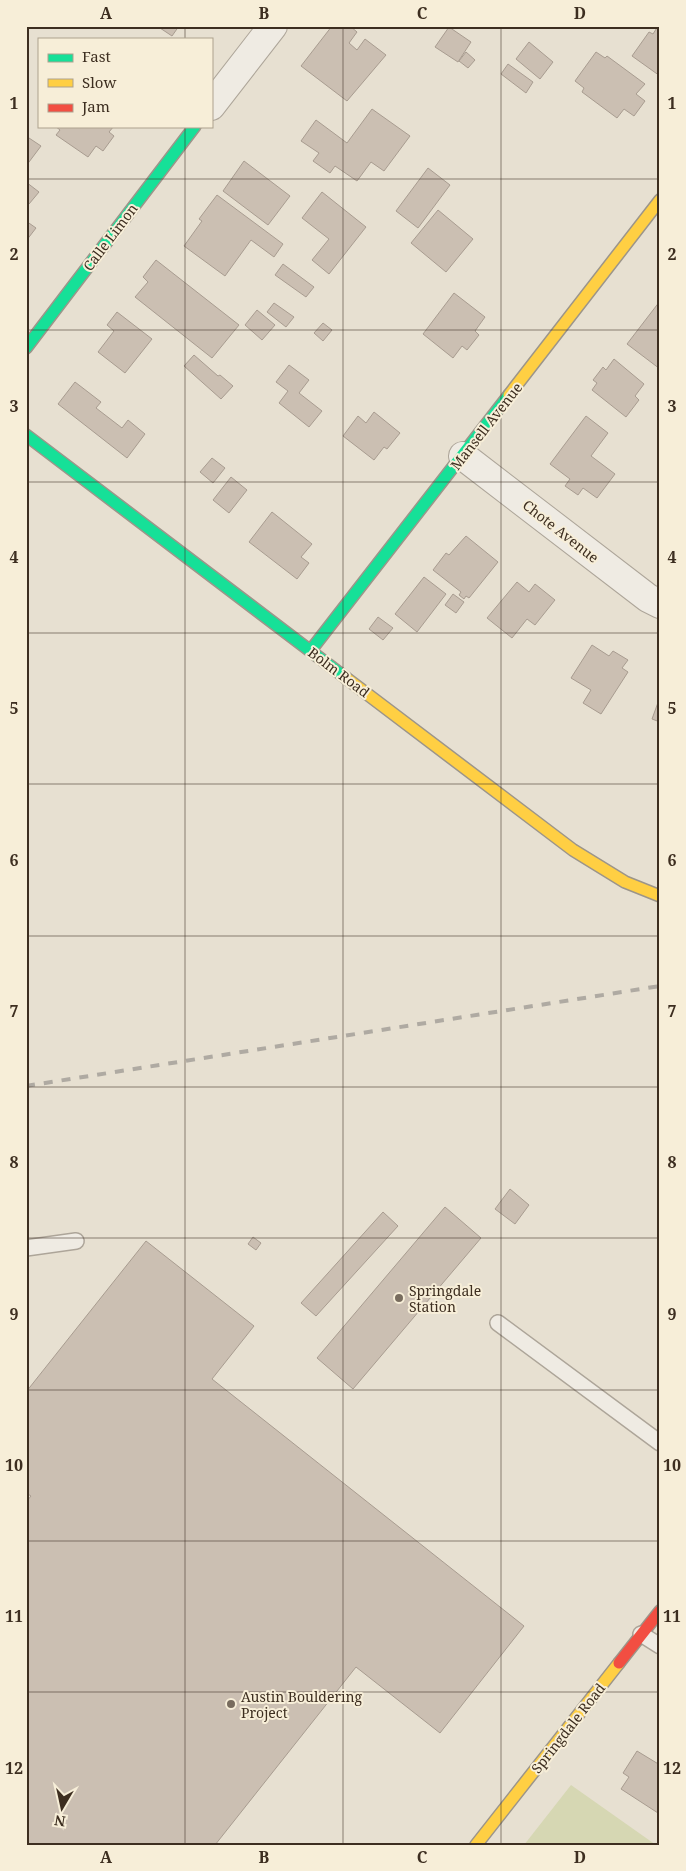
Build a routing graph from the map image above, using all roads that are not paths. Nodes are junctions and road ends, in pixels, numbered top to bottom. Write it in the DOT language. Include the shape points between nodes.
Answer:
graph roads {
  1 [pos="273,26"];
  2 [pos="212,105"];
  3 [pos="193,128"];
  4 [pos="660,200"];
  5 [pos="26,348"];
  6 [pos="26,435"];
  7 [pos="463,456"];
  8 [pos="660,604"];
  9 [pos="311,650"];
  10 [pos="660,896"];
  11 [pos="76,1241"];
  12 [pos="26,1248"];
  13 [pos="498,1323"];
  14 [pos="660,1443"];
  15 [pos="660,1611"];
  16 [pos="641,1634"];
  17 [pos="660,1646"];
  18 [pos="476,1845"];
  1 -- 2 [label="street"];
  3 -- 5 [label="street, Calle Limon"];
  4 -- 7 [label="street, Mansell Avenue"];
  6 -- 9 [label="street, Bolm Road"];
  7 -- 8 [label="street, Chote Avenue"];
  7 -- 9 [label="street, Mansell Avenue"];
  9 -- 10 [label="street, Bolm Road" via="573,850 625,882"];
  11 -- 12 [label="lane"];
  13 -- 14 [label="lane"];
  15 -- 16 [label="street, Springdale Road"];
  16 -- 17 [label="lane"];
  16 -- 18 [label="street, Springdale Road"];
}
